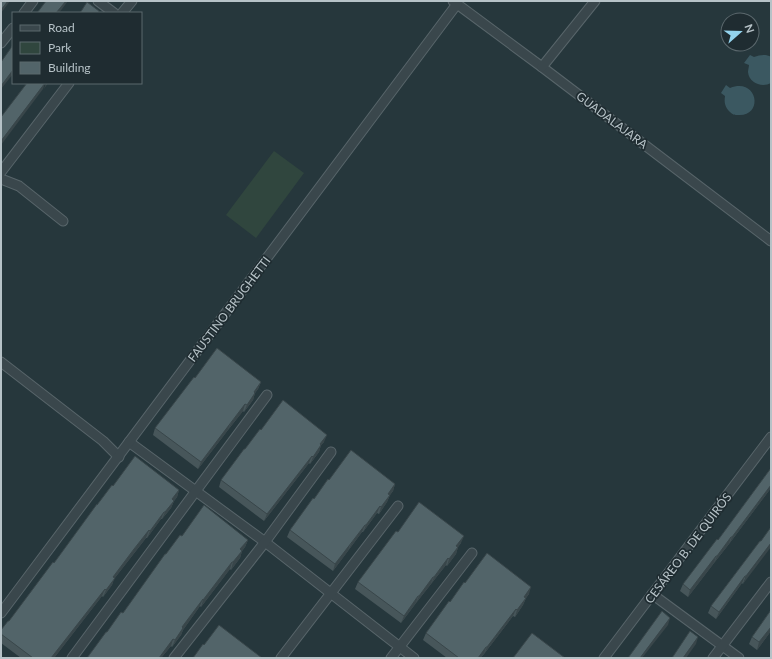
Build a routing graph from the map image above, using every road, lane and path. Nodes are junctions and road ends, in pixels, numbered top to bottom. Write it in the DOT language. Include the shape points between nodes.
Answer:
graph roads {
  1 [pos="33,1"];
  2 [pos="98,1"];
  3 [pos="132,1"];
  4 [pos="595,1"];
  5 [pos="454,3"];
  6 [pos="25,12"];
  7 [pos="113,12"];
  8 [pos="123,12"];
  9 [pos="12,29"];
  10 [pos="1,43"];
  11 [pos="542,67"];
  12 [pos="68,84"];
  13 [pos="1,172"];
  14 [pos="1,179"];
  15 [pos="63,221"];
  16 [pos="771,241"];
  17 [pos="1,362"];
  18 [pos="267,396"];
  19 [pos="771,437"];
  20 [pos="129,442"];
  21 [pos="331,452"];
  22 [pos="118,457"];
  23 [pos="195,491"];
  24 [pos="398,506"];
  25 [pos="265,542"];
  26 [pos="472,553"];
  27 [pos="771,582"];
  28 [pos="331,594"];
  29 [pos="652,594"];
  30 [pos="1,614"];
  31 [pos="723,645"];
  32 [pos="399,647"];
  33 [pos="72,658"];
  34 [pos="174,658"];
  35 [pos="281,658"];
  36 [pos="391,658"];
  37 [pos="414,658"];
  38 [pos="604,658"];
  39 [pos="713,658"];
  40 [pos="739,658"];
  1 -- 6 [label="street"];
  2 -- 7 [label="street"];
  3 -- 8 [label="street"];
  4 -- 11 [label="street"];
  5 -- 11 [label="street, GUADALAJARA"];
  5 -- 20 [label="street, FAUSTINO BRUGHETTI"];
  9 -- 10 [label="street"];
  11 -- 16 [label="street, GUADALAJARA"];
  12 -- 13 [label="street"];
  14 -- 15 [label="street" via="19,186"];
  17 -- 22 [label="street" via="103,441"];
  18 -- 23 [label="street"];
  19 -- 29 [label="street, CESÁREO B. DE QUIRÓS"];
  20 -- 22 [label="street, FAUSTINO BRUGHETTI"];
  20 -- 23 [label="street"];
  21 -- 25 [label="street"];
  22 -- 30 [label="street, FAUSTINO BRUGHETTI"];
  23 -- 25 [label="street"];
  23 -- 33 [label="street"];
  24 -- 28 [label="street"];
  25 -- 28 [label="street"];
  25 -- 34 [label="street"];
  26 -- 32 [label="street"];
  27 -- 31 [label="street"];
  28 -- 32 [label="street"];
  28 -- 35 [label="street"];
  29 -- 31 [label="street"];
  29 -- 38 [label="street, CESÁREO B. DE QUIRÓS"];
  31 -- 39 [label="street"];
  31 -- 40 [label="street"];
  32 -- 36 [label="street"];
  32 -- 37 [label="street"];
}
